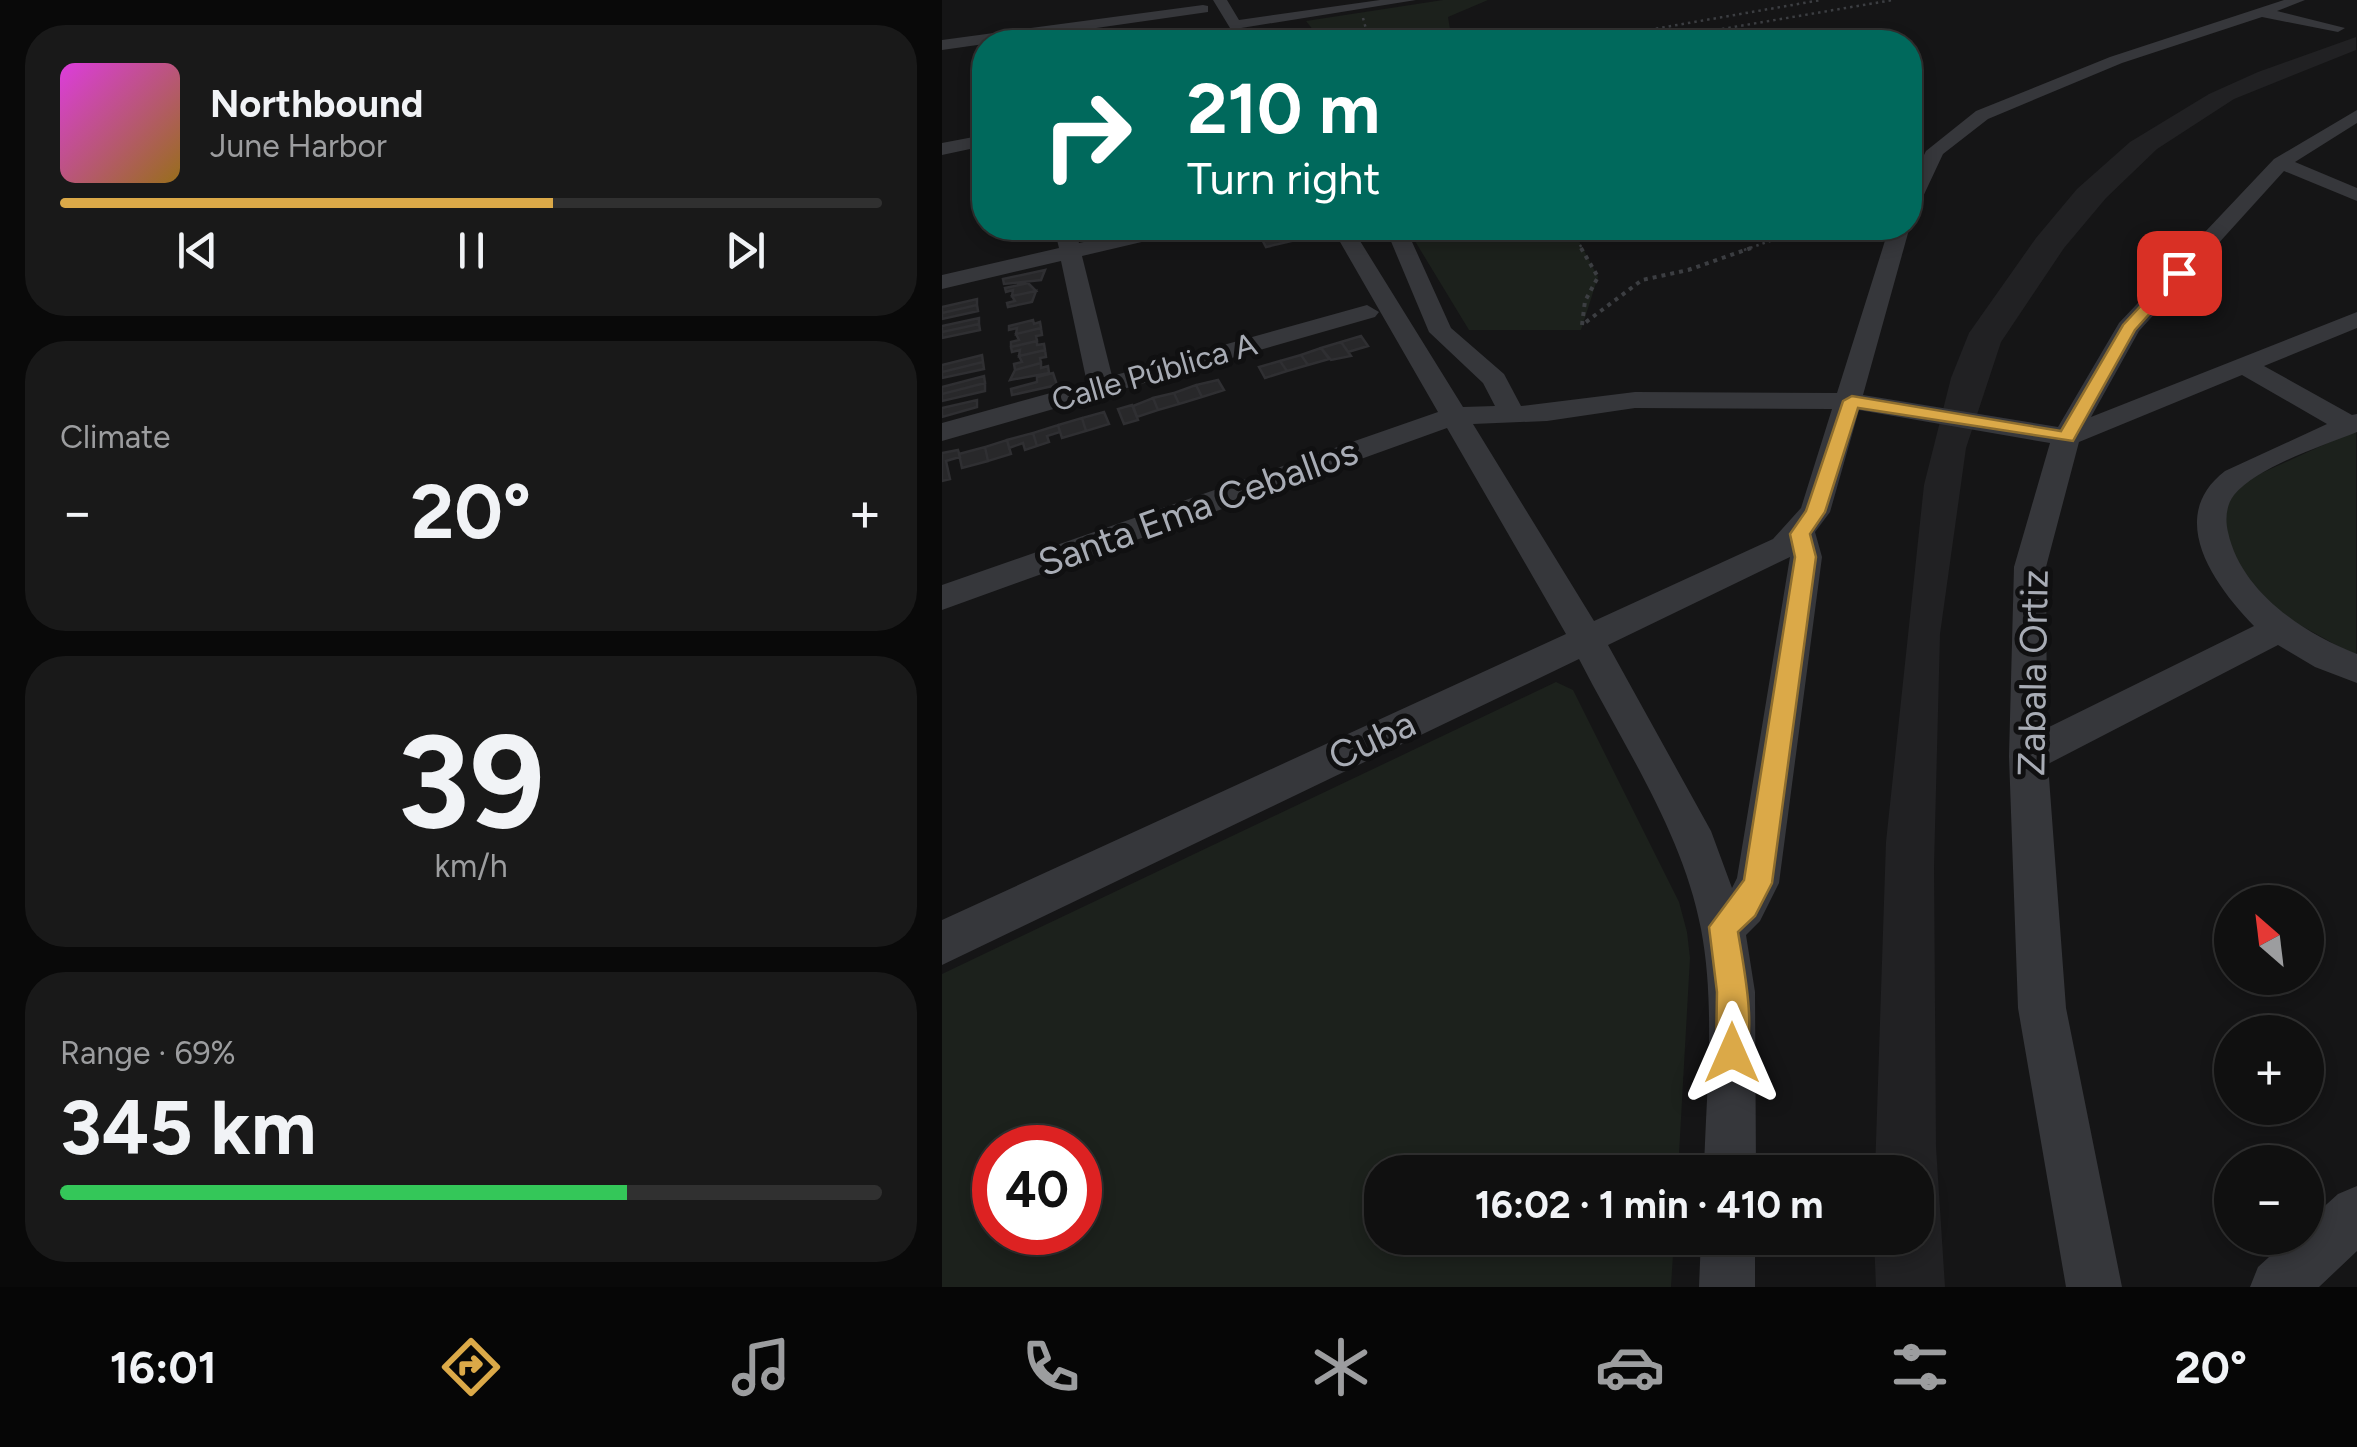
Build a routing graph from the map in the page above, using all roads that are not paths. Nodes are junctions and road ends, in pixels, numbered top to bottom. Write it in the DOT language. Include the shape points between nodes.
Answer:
graph roads {
  1 [pos="1220,0"];
  2 [pos="1410,0"];
  3 [pos="2298,0"];
  4 [pos="1339,6"];
  5 [pos="1204,10"];
  6 [pos="2263,12"];
  7 [pos="2354,12"];
  8 [pos="2338,28"];
  9 [pos="1054,30"];
  10 [pos="2356,34"];
  11 [pos="972,41"];
  12 [pos="942,45"];
  13 [pos="2356,116"];
  14 [pos="972,143"];
  15 [pos="942,149"];
  16 [pos="2280,163"];
  17 [pos="1922,179"];
  18 [pos="2356,195"];
  19 [pos="1068,240"];
  20 [pos="1349,240"];
  21 [pos="1401,240"];
  22 [pos="1897,240"];
  23 [pos="942,282"];
  24 [pos="1367,312"];
  25 [pos="2356,319"];
  26 [pos="2244,365"];
  27 [pos="1101,387"];
  28 [pos="1852,401"];
  29 [pos="1510,412"];
  30 [pos="1454,416"];
  31 [pos="2353,423"];
  32 [pos="942,432"];
  33 [pos="2066,437"];
  34 [pos="1800,534"];
  35 [pos="942,598"];
  36 [pos="2280,628"];
  37 [pos="1587,640"];
  38 [pos="2356,669"];
  39 [pos="2028,756"];
  40 [pos="1723,927"];
  41 [pos="942,943"];
  42 [pos="1730,1155"];
  43 [pos="2356,1213"];
  44 [pos="1728,1255"];
  45 [pos="1727,1287"];
  46 [pos="2094,1287"];
  47 [pos="2278,1287"];
  1 -- 4 [label="street" via="1235,26"];
  2 -- 4 [label="street"];
  3 -- 6 [label="street"];
  5 -- 9 [label="street"];
  6 -- 8 [label="street"];
  6 -- 17 [label="street" via="2116,60 1982,116 1935,151"];
  7 -- 8 [label="street"];
  8 -- 10 [label="street"];
  11 -- 12 [label="street"];
  13 -- 16 [label="street, Zabala Ortiz"];
  14 -- 15 [label="street"];
  16 -- 18 [label="street"];
  16 -- 33 [label="street, Zabala Ortiz" via="2128,328"];
  19 -- 23 [label="street"];
  19 -- 27 [label="street"];
  20 -- 30 [label="street"];
  21 -- 29 [label="street" via="1441,332 1495,380"];
  22 -- 28 [label="street"];
  24 -- 27 [label="street, Calle Pública A"];
  25 -- 26 [label="street"];
  26 -- 31 [label="street"];
  26 -- 33 [label="street"];
  27 -- 32 [label="street, Calle Pública A"];
  28 -- 29 [label="street, Santa Ema Ceballos" via="1635,400"];
  28 -- 33 [label="street, Santa Ema Ceballos"];
  28 -- 34 [label="street" via="1815,512"];
  29 -- 30 [label="street, Santa Ema Ceballos"];
  30 -- 35 [label="street, Santa Ema Ceballos"];
  30 -- 37 [label="street"];
  31 -- 36 [label="street" via="2244,474 2210,509 2212,541 2234,582"];
  33 -- 39 [label="street, Zabala Ortiz" via="2030,568"];
  34 -- 37 [label="street, Cuba" via="1762,560"];
  34 -- 40 [label="street" via="1806,557 1758,883"];
  36 -- 38 [label="street"];
  36 -- 39 [label="street"];
  37 -- 40 [label="street" via="1696,844"];
  37 -- 41 [label="street, Cuba"];
  39 -- 46 [label="street, Zabala Ortiz" via="2042,1008"];
  40 -- 42 [label="street" via="1732,992"];
  43 -- 47 [label="street"];
  44 -- 45 [label="street"];
}
